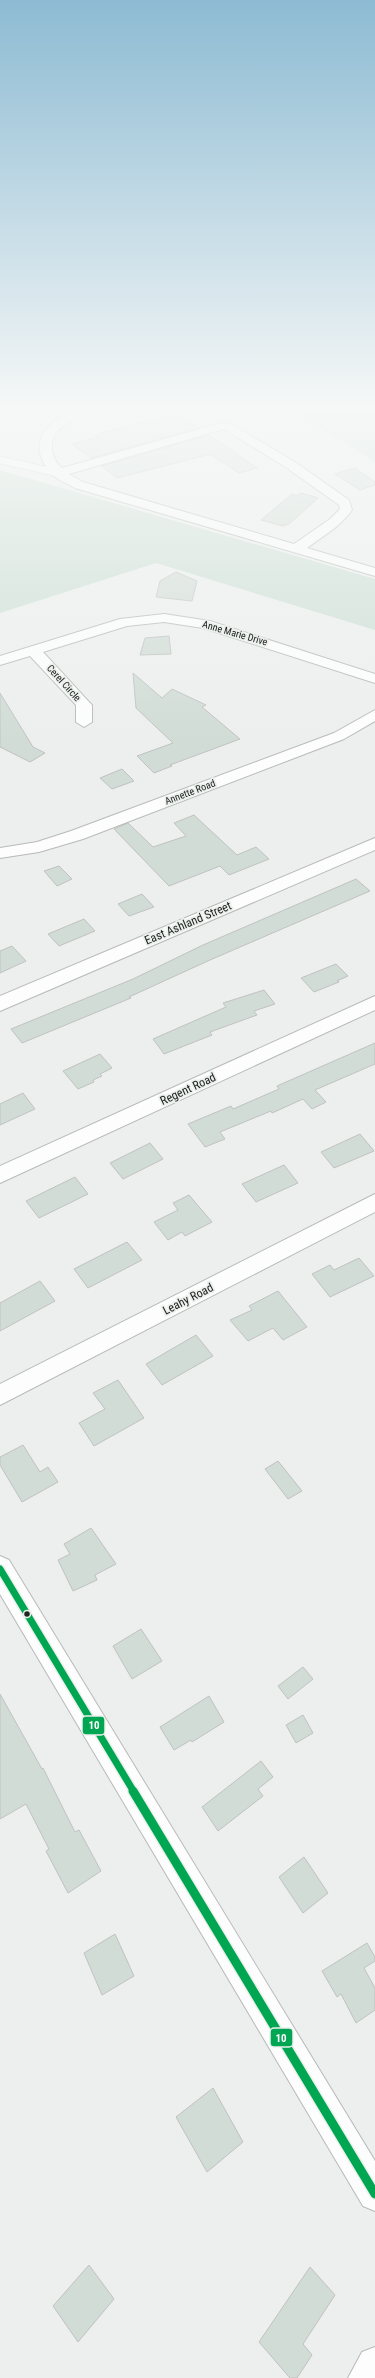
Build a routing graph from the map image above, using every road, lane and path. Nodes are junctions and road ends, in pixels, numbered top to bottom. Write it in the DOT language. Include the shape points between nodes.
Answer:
graph roads {
  1 [pos="196,520"];
  2 [pos="337,520"];
  3 [pos="296,549"];
  4 [pos="375,572"];
  5 [pos="32,650"];
  6 [pos="0,661"];
  7 [pos="375,678"];
  8 [pos="375,715"];
  9 [pos="84,722"];
  10 [pos="375,843"];
  11 [pos="0,853"];
  12 [pos="375,1002"];
  13 [pos="0,1004"];
  14 [pos="0,1175"];
  15 [pos="375,1202"];
  16 [pos="0,1395"];
  17 [pos="2,1579"];
  18 [pos="375,2194"];
  19 [pos="375,2365"];
  20 [pos="367,2378"];
  1 -- 3 [label="street"];
  2 -- 3 [label="street"];
  3 -- 4 [label="street"];
  5 -- 6 [label="street, Anne Marie Drive"];
  5 -- 7 [label="street, Anne Marie Drive" via="125,622 164,618 206,624"];
  5 -- 9 [label="street, Cerel Circle" via="84,705"];
  8 -- 11 [label="street, Annette Road" via="339,736 77,835 39,847"];
  10 -- 13 [label="main road, East Ashland Street"];
  12 -- 14 [label="street, Regent Road"];
  15 -- 16 [label="street, Leahy Road"];
  17 -- 18 [label="main road"];
  19 -- 20 [label="main road"];
}
